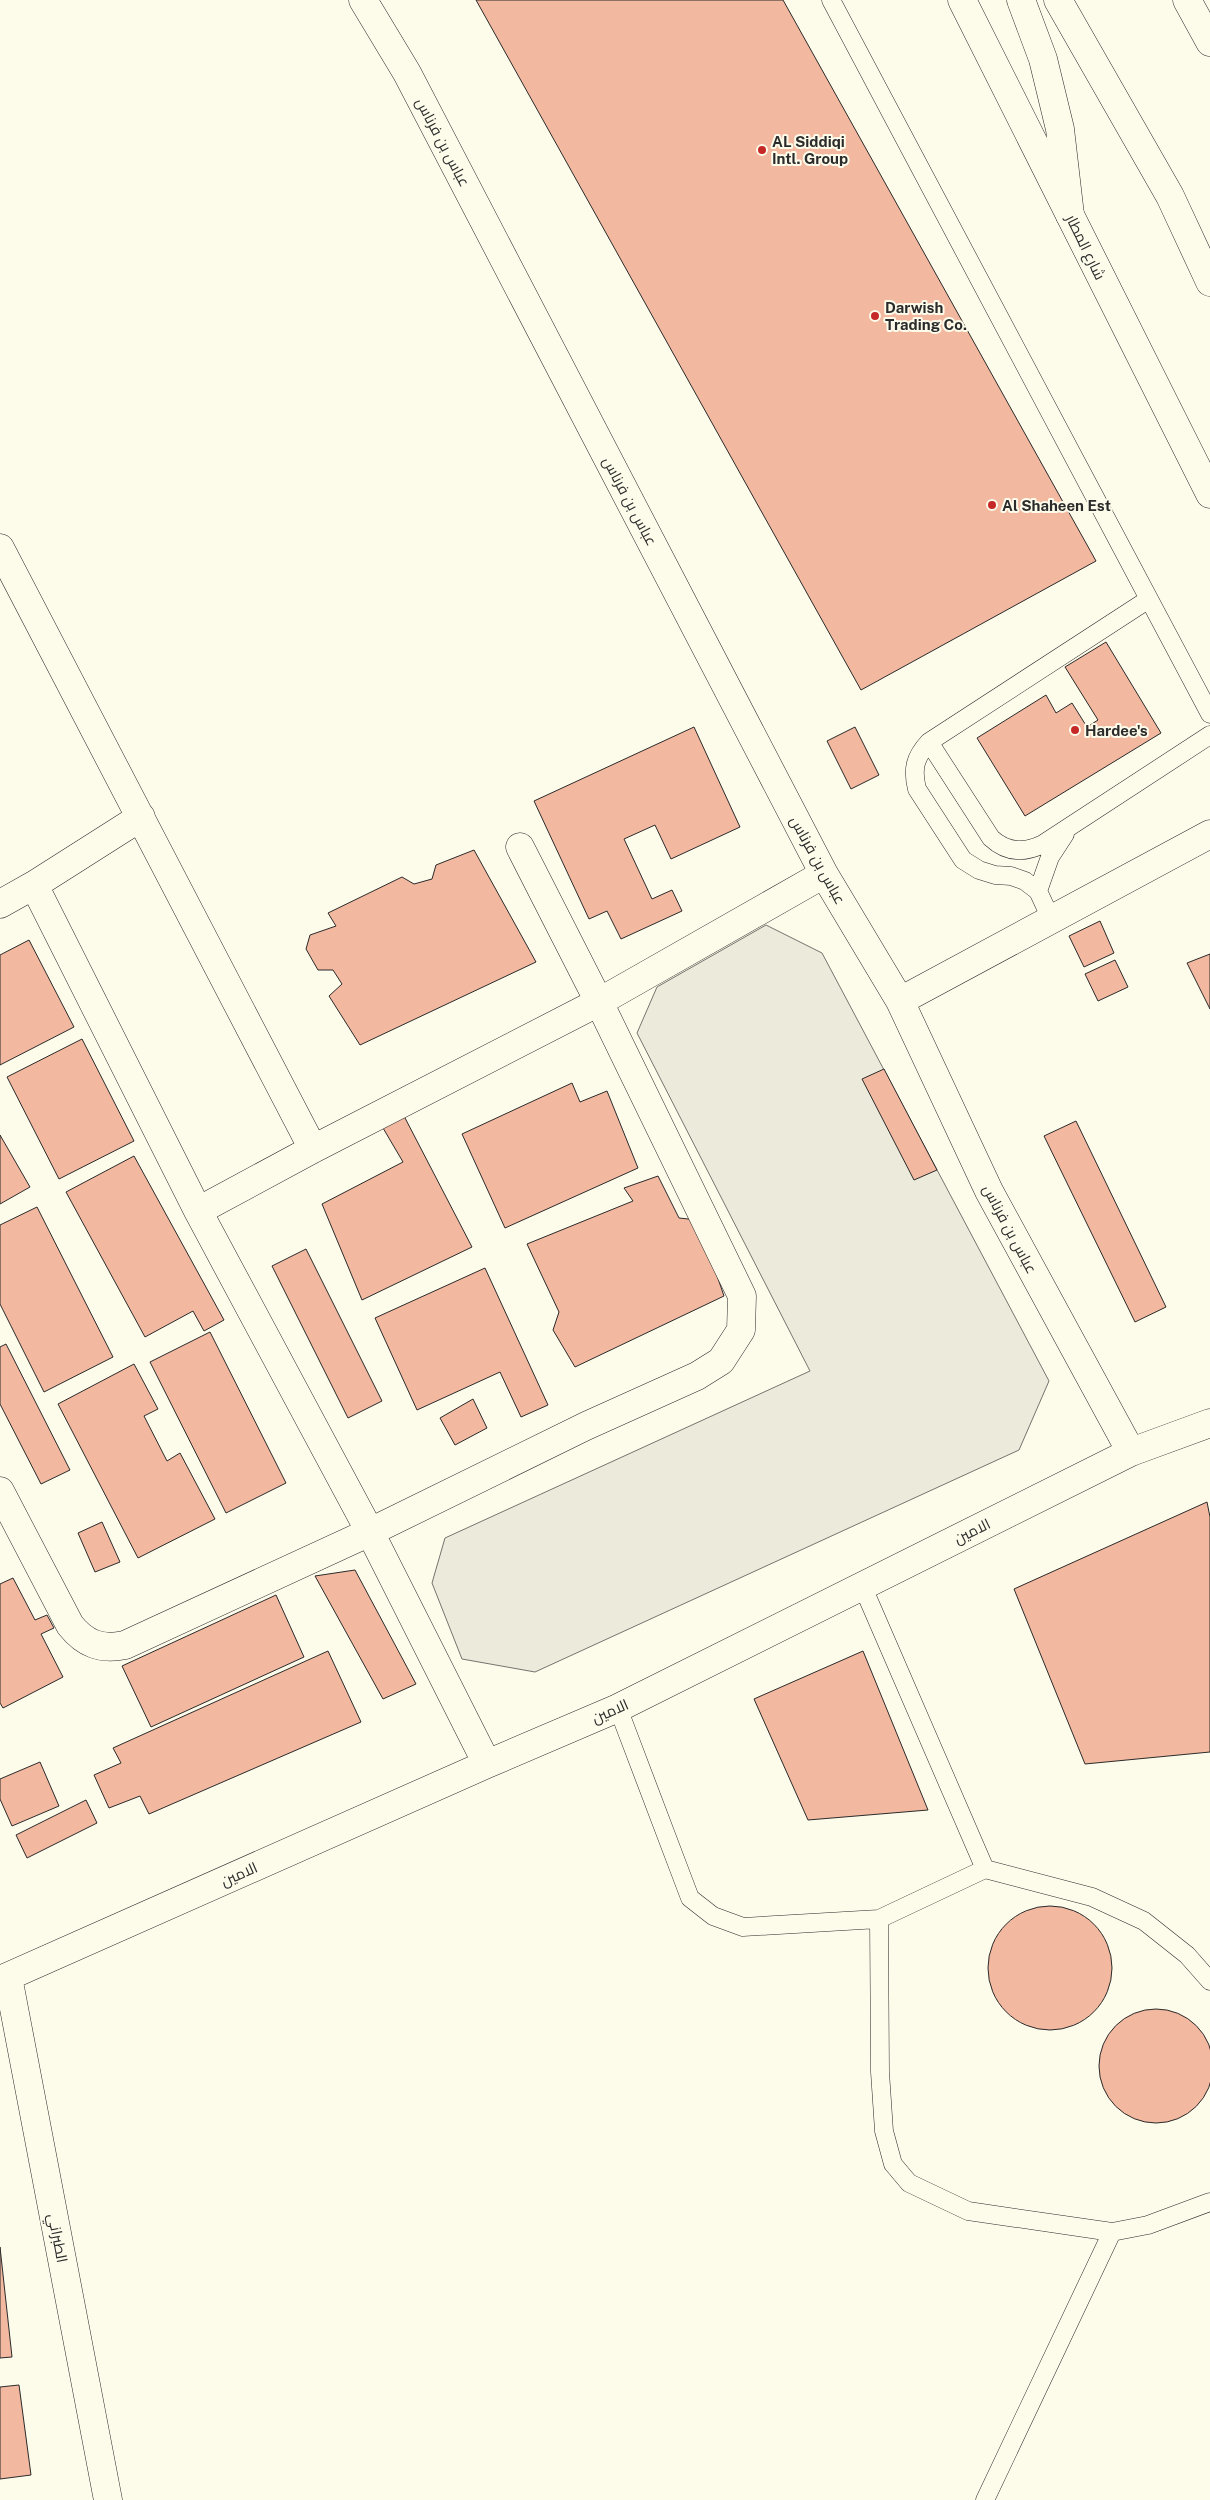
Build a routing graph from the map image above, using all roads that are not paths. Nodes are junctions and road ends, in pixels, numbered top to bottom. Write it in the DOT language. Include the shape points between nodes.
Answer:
graph roads {
  1 [pos="363,0"];
  2 [pos="831,0"];
  3 [pos="962,0"];
  4 [pos="1021,0"];
  5 [pos="1058,0"];
  6 [pos="1187,0"];
  7 [pos="1210,42"];
  8 [pos="1070,215"];
  9 [pos="1210,282"];
  10 [pos="1210,494"];
  11 [pos="0,548"];
  12 [pos="1148,599"];
  13 [pos="1210,714"];
  14 [pos="1210,735"];
  15 [pos="929,742"];
  16 [pos="141,817"];
  17 [pos="1071,827"];
  18 [pos="1210,834"];
  19 [pos="520,847"];
  20 [pos="824,874"];
  21 [pos="34,886"];
  22 [pos="1038,891"];
  23 [pos="0,904"];
  24 [pos="1052,919"];
  25 [pos="900,1001"];
  26 [pos="599,1002"];
  27 [pos="313,1149"];
  28 [pos="198,1212"];
  29 [pos="1210,1422"];
  30 [pos="1131,1452"];
  31 [pos="0,1491"];
  32 [pos="370,1532"];
  33 [pos="862,1585"];
  34 [pos="618,1708"];
  35 [pos="488,1764"];
  36 [pos="985,1869"];
  37 [pos="879,1918"];
  38 [pos="4,1978"];
  39 [pos="1210,1981"];
  40 [pos="1210,2202"];
  41 [pos="1112,2232"];
  42 [pos="108,2500"];
  43 [pos="985,2500"];
  1 -- 20 [label="main road, عباس بن فرناس" via="407,73"];
  2 -- 12 [label="lane"];
  3 -- 8 [label="main road, شارع المطار"];
  4 -- 8 [label="main road" via="1043,59 1060,129"];
  5 -- 9 [label="main road" via="1170,196"];
  6 -- 7 [label="main road"];
  8 -- 10 [label="main road, شارع المطار"];
  11 -- 16 [label="main road"];
  12 -- 13 [label="lane"];
  12 -- 15 [label="lane"];
  14 -- 17 [label="lane"];
  15 -- 17 [label="lane" via="997,844 1018,851 1031,850"];
  15 -- 22 [label="lane" via="918,754 914,778 963,860 979,870 1026,881"];
  16 -- 21 [label="main road"];
  16 -- 27 [label="main road"];
  17 -- 22 [label="lane" via="1050,857"];
  18 -- 24 [label="main road"];
  19 -- 26 [label="main road"];
  20 -- 25 [label="main road, عباس بن فرناس"];
  20 -- 26 [label="main road"];
  21 -- 23 [label="main road"];
  21 -- 28 [label="main road"];
  22 -- 24 [label="lane"];
  24 -- 25 [label="main road"];
  25 -- 30 [label="main road, عباس بن فرناس" via="989,1191"];
  26 -- 27 [label="main road"];
  26 -- 32 [label="main road" via="742,1296 741,1330 721,1361 697,1376 586,1426"];
  27 -- 28 [label="main road"];
  28 -- 32 [label="main road"];
  29 -- 30 [label="main road, الامين"];
  30 -- 33 [label="main road, الامين"];
  31 -- 32 [label="main road" via="70,1625 88,1643 100,1647 125,1645"];
  32 -- 35 [label="main road"];
  33 -- 34 [label="main road, الامين"];
  33 -- 36 [label="lane"];
  34 -- 35 [label="main road, الامين"];
  34 -- 37 [label="lane" via="690,1898 713,1916 743,1927"];
  35 -- 38 [label="main road, الامين"];
  36 -- 37 [label="lane"];
  36 -- 39 [label="lane" via="1092,1897 1144,1921 1187,1955"];
  37 -- 41 [label="lane" via="880,2072 884,2131 893,2164 909,2183 968,2211"];
  38 -- 42 [label="main road, الطبراني"];
  40 -- 41 [label="lane" via="1148,2225"];
  41 -- 43 [label="lane"];
}
